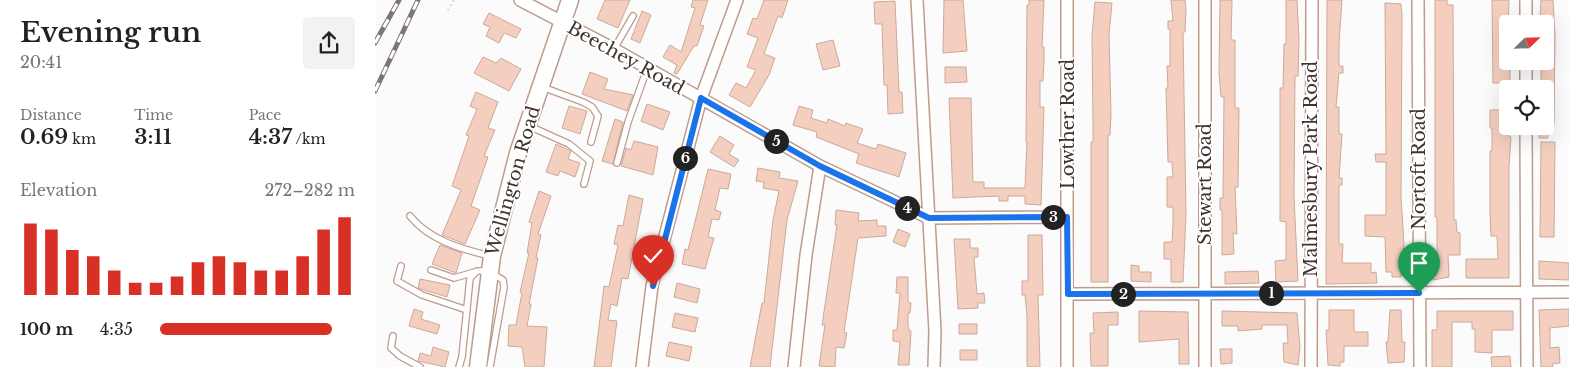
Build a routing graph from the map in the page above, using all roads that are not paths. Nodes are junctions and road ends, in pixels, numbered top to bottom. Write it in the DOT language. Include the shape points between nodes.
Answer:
graph roads {
  1 [pos="519,0"];
  2 [pos="570,0"];
  3 [pos="737,0"];
  4 [pos="917,0"];
  5 [pos="1067,0"];
  6 [pos="1205,0"];
  7 [pos="1312,0"];
  8 [pos="1418,0"];
  9 [pos="1526,0"];
  10 [pos="1526,15"];
  11 [pos="633,16"];
  12 [pos="562,22"];
  13 [pos="614,49"];
  14 [pos="647,68"];
  15 [pos="541,86"];
  16 [pos="701,98"];
  17 [pos="527,125"];
  18 [pos="1526,135"];
  19 [pos="591,142"];
  20 [pos="617,163"];
  21 [pos="820,166"];
  22 [pos="584,184"];
  23 [pos="410,216"];
  24 [pos="1067,217"];
  25 [pos="929,218"];
  26 [pos="401,266"];
  27 [pos="485,266"];
  28 [pos="431,270"];
  29 [pos="1527,292"];
  30 [pos="1569,292"];
  31 [pos="1311,293"];
  32 [pos="1419,293"];
  33 [pos="1068,294"];
  34 [pos="1205,294"];
  35 [pos="467,310"];
  36 [pos="393,336"];
  37 [pos="420,367"];
  38 [pos="459,367"];
  39 [pos="478,367"];
  40 [pos="490,367"];
  41 [pos="642,367"];
  42 [pos="794,367"];
  43 [pos="934,367"];
  44 [pos="1067,367"];
  45 [pos="1205,367"];
  46 [pos="1311,367"];
  47 [pos="1420,367"];
  48 [pos="1527,367"];
  1 -- 12 [label="street, Beechey Road"];
  2 -- 12 [label="street, Wellington Road"];
  3 -- 16 [label="street"];
  4 -- 25 [label="street"];
  5 -- 24 [label="street, Lowther Road"];
  6 -- 34 [label="street, Stewart Road"];
  7 -- 31 [label="street, Malmesbury Park Road"];
  8 -- 32 [label="street, Nortoft Road"];
  9 -- 10 [label="street"];
  11 -- 13 [label="lane"];
  12 -- 13 [label="street, Beechey Road"];
  12 -- 15 [label="street, Wellington Road"];
  13 -- 14 [label="street, Beechey Road"];
  14 -- 16 [label="street, Beechey Road"];
  14 -- 20 [label="lane"];
  15 -- 17 [label="street, Wellington Road"];
  15 -- 19 [label="lane" via="592,107 599,116"];
  16 -- 21 [label="street, Beechey Road"];
  16 -- 41 [label="street" via="653,286"];
  17 -- 22 [label="lane" via="569,144 590,161"];
  17 -- 27 [label="street, Wellington Road"];
  18 -- 29 [label="street"];
  21 -- 25 [label="street, Beechey Road"];
  21 -- 42 [label="street"];
  23 -- 27 [label="lane" via="420,226"];
  24 -- 25 [label="street, Beechey Road"];
  24 -- 33 [label="street, Lowther Road"];
  25 -- 43 [label="street"];
  26 -- 35 [label="lane" via="397,281 422,295"];
  27 -- 28 [label="lane" via="454,278"];
  27 -- 35 [label="lane" via="470,278"];
  27 -- 39 [label="street, Wellington Road"];
  27 -- 40 [label="lane" via="503,280 504,287"];
  29 -- 30 [label="street"];
  29 -- 32 [label="street"];
  29 -- 48 [label="street"];
  31 -- 32 [label="street"];
  31 -- 34 [label="street"];
  31 -- 46 [label="street, Malmesbury Park Road"];
  32 -- 47 [label="street, Nortoft Road"];
  33 -- 34 [label="street"];
  33 -- 44 [label="street, Lowther Road"];
  34 -- 45 [label="street, Stewart Road"];
  35 -- 38 [label="lane"];
  36 -- 37 [label="lane" via="391,348"];
}
